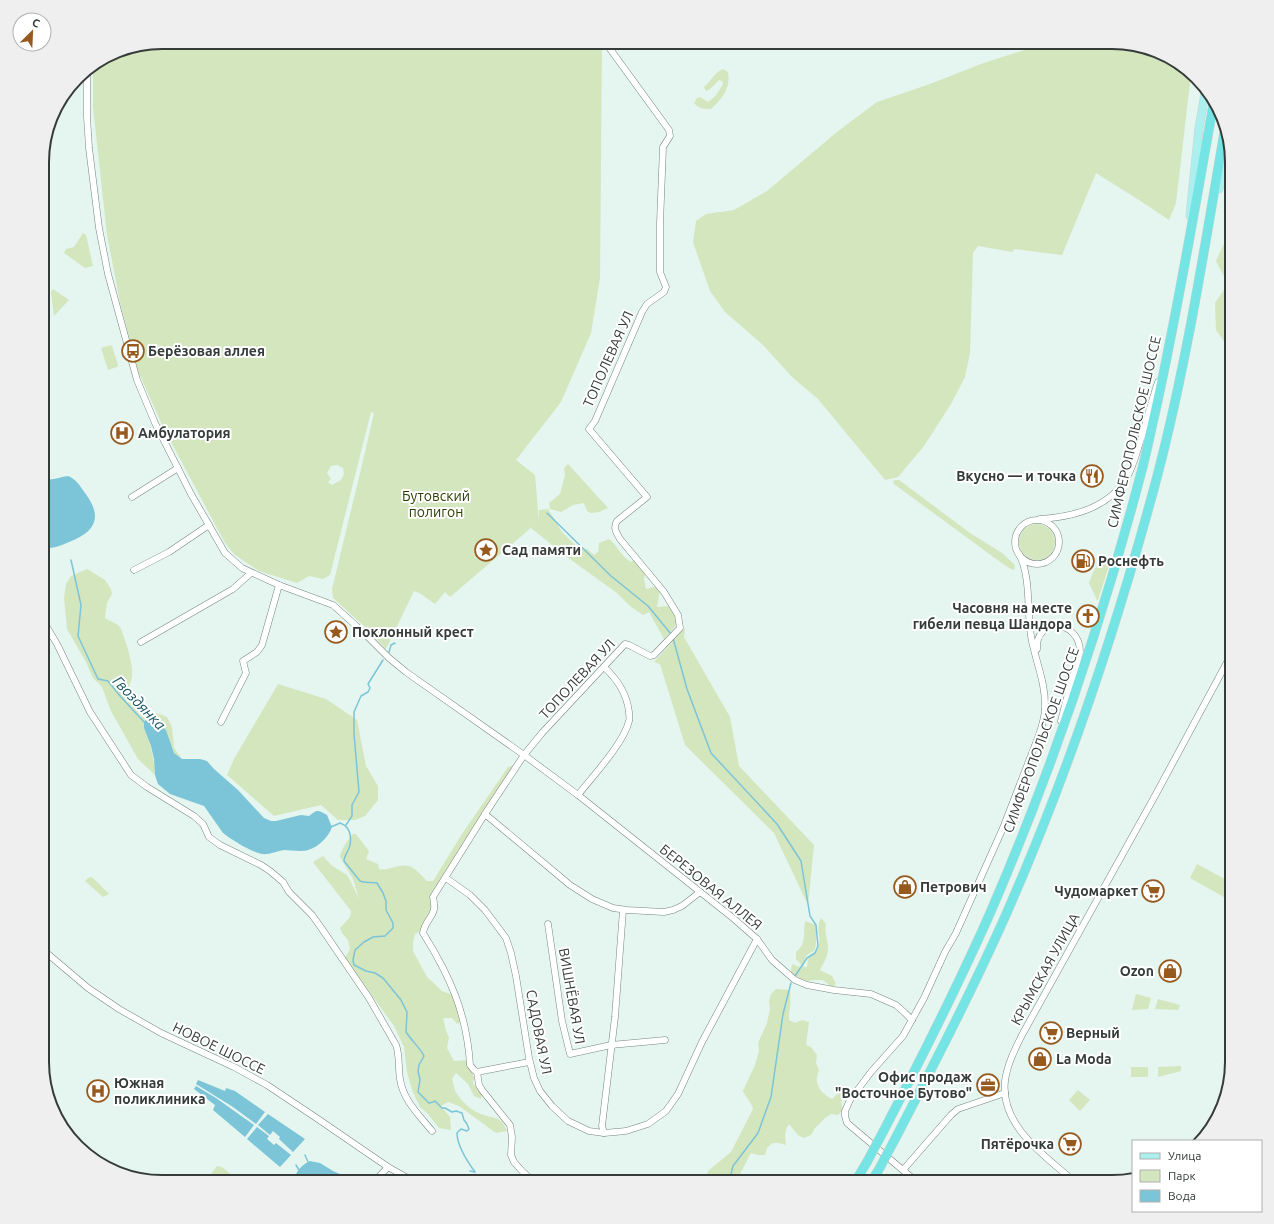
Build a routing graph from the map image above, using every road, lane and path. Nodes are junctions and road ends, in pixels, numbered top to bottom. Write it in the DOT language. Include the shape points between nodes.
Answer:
graph roads {
  1 [pos="610,49"];
  2 [pos="88,76"];
  3 [pos="1204,97"];
  4 [pos="1212,111"];
  5 [pos="1223,141"];
  6 [pos="1225,162"];
  7 [pos="1183,275"];
  8 [pos="1199,281"];
  9 [pos="1171,337"];
  10 [pos="178,468"];
  11 [pos="132,497"];
  12 [pos="1040,519"];
  13 [pos="209,525"];
  14 [pos="1019,554"];
  15 [pos="134,570"];
  16 [pos="251,573"];
  17 [pos="279,585"];
  18 [pos="49,632"];
  19 [pos="141,642"];
  20 [pos="1038,661"];
  21 [pos="1225,666"];
  22 [pos="604,667"];
  23 [pos="221,722"];
  24 [pos="1054,753"];
  25 [pos="524,756"];
  26 [pos="578,795"];
  27 [pos="485,814"];
  28 [pos="446,878"];
  29 [pos="700,892"];
  30 [pos="623,910"];
  31 [pos="548,924"];
  32 [pos="757,939"];
  33 [pos="49,955"];
  34 [pos="912,1020"];
  35 [pos="665,1040"];
  36 [pos="611,1045"];
  37 [pos="530,1062"];
  38 [pos="478,1072"];
  39 [pos="1005,1093"];
  40 [pos="432,1131"];
  41 [pos="604,1133"];
  42 [pos="388,1167"];
  43 [pos="903,1170"];
  44 [pos="381,1175"];
  45 [pos="402,1175"];
  46 [pos="526,1175"];
  47 [pos="859,1175"];
  48 [pos="876,1175"];
  49 [pos="909,1175"];
  50 [pos="1067,1175"];
  1 -- 22 [label="street, ТОПОЛЕВАЯ УЛ" via="669,130 670,136 663,147 660,223 660,272 666,287 664,292 642,312 589,429 647,497 616,521 615,530 664,592 678,615 680,628 654,654 650,656 625,644"];
  2 -- 10 [label="street" via="89,148 99,228 108,274 137,380 154,423"];
  3 -- 7 [label="main road"];
  4 -- 7 [label="highway, СИМФЕРОПОЛЬСКОЕ ШОССЕ"];
  5 -- 8 [label="highway"];
  6 -- 8 [label="main road"];
  7 -- 9 [label="highway, СИМФЕРОПОЛЬСКОЕ ШОССЕ"];
  8 -- 48 [label="highway, bridge" via="1175,402 1157,476 1114,625 1079,730 1004,919 951,1032"];
  9 -- 12 [label="street" via="1134,463 1126,479 1110,496 1095,506 1058,518"];
  9 -- 24 [label="highway, СИМФЕРОПОЛЬСКОЕ ШОССЕ" via="1141,474 1118,559"];
  10 -- 11 [label="street"];
  10 -- 13 [label="street"];
  12 -- 14 [label="street" via="1027,522 1018,530 1015,542"];
  12 -- 14 [label="street" via="1051,524 1058,534 1057,552 1050,560 1037,564 1030,563"];
  13 -- 15 [label="street" via="169,552"];
  13 -- 16 [label="street" via="225,553"];
  14 -- 20 [label="street" via="1026,574 1032,636"];
  16 -- 17 [label="street"];
  16 -- 19 [label="street" via="233,589"];
  17 -- 23 [label="street" via="262,645 257,652 243,661 246,673"];
  17 -- 25 [label="street, БЕРЕЗОВАЯ АЛЛЕЯ" via="335,606 407,673"];
  18 -- 40 [label="street" via="90,712 131,775 194,816 203,824 209,837 220,845 270,871 312,915 369,998 396,1045 402,1090 408,1102"];
  20 -- 24 [label="street" via="1037,643 1046,628 1062,627 1070,630 1078,638 1080,652"];
  20 -- 34 [label="street" via="1045,707 1044,720 1035,748 956,933"];
  21 -- 39 [label="street, КРЫМСКАЯ УЛИЦА" via="1019,1040 1008,1067"];
  22 -- 25 [label="street, ТОПОЛЕВАЯ УЛ"];
  22 -- 26 [label="street" via="619,684 628,704 629,720 622,738"];
  24 -- 47 [label="highway, СИМФЕРОПОЛЬСКОЕ ШОССЕ, bridge" via="990,912 938,1025"];
  25 -- 26 [label="street, БЕРЕЗОВАЯ АЛЛЕЯ"];
  25 -- 27 [label="street, ТОПОЛЕВАЯ УЛ"];
  26 -- 29 [label="street, БЕРЕЗОВАЯ АЛЛЕЯ"];
  27 -- 28 [label="street, ТОПОЛЕВАЯ УЛ"];
  27 -- 30 [label="street" via="570,885 592,899"];
  28 -- 37 [label="street, САДОВАЯ УЛ" via="470,895 485,910 506,938 516,976"];
  28 -- 38 [label="street, ТОПОЛЕВАЯ УЛ" via="433,897 434,913 423,933 455,993 465,1024 470,1065"];
  29 -- 30 [label="street" via="673,910"];
  29 -- 32 [label="street, БЕРЕЗОВАЯ АЛЛЕЯ"];
  30 -- 36 [label="street"];
  31 -- 36 [label="street, ВИШНЁВАЯ УЛ" via="562,1021 570,1054"];
  32 -- 34 [label="street, БЕРЕЗОВАЯ АЛЛЕЯ" via="772,960 795,980 834,990 871,994 896,1005"];
  32 -- 41 [label="street, САДОВАЯ УЛ" via="702,1042 678,1094 666,1111 648,1124 626,1131"];
  33 -- 42 [label="street, НОВОЕ ШОССЕ" via="88,988 119,1009 161,1033 267,1085"];
  34 -- 43 [label="street" via="903,1036 850,1100 845,1111 847,1122"];
  35 -- 36 [label="street"];
  36 -- 41 [label="street" via="602,1126"];
  37 -- 38 [label="street"];
  37 -- 41 [label="street, САДОВАЯ УЛ" via="540,1091 552,1106 568,1121 588,1131"];
  38 -- 46 [label="street" via="482,1090 510,1125 511,1155"];
  39 -- 43 [label="street" via="951,1115"];
  39 -- 50 [label="street, КРЫМСКАЯ УЛИЦА" via="1011,1115 1022,1133"];
  42 -- 44 [label="street"];
  42 -- 45 [label="street, НОВОЕ ШОССЕ"];
  43 -- 49 [label="street"];
}
